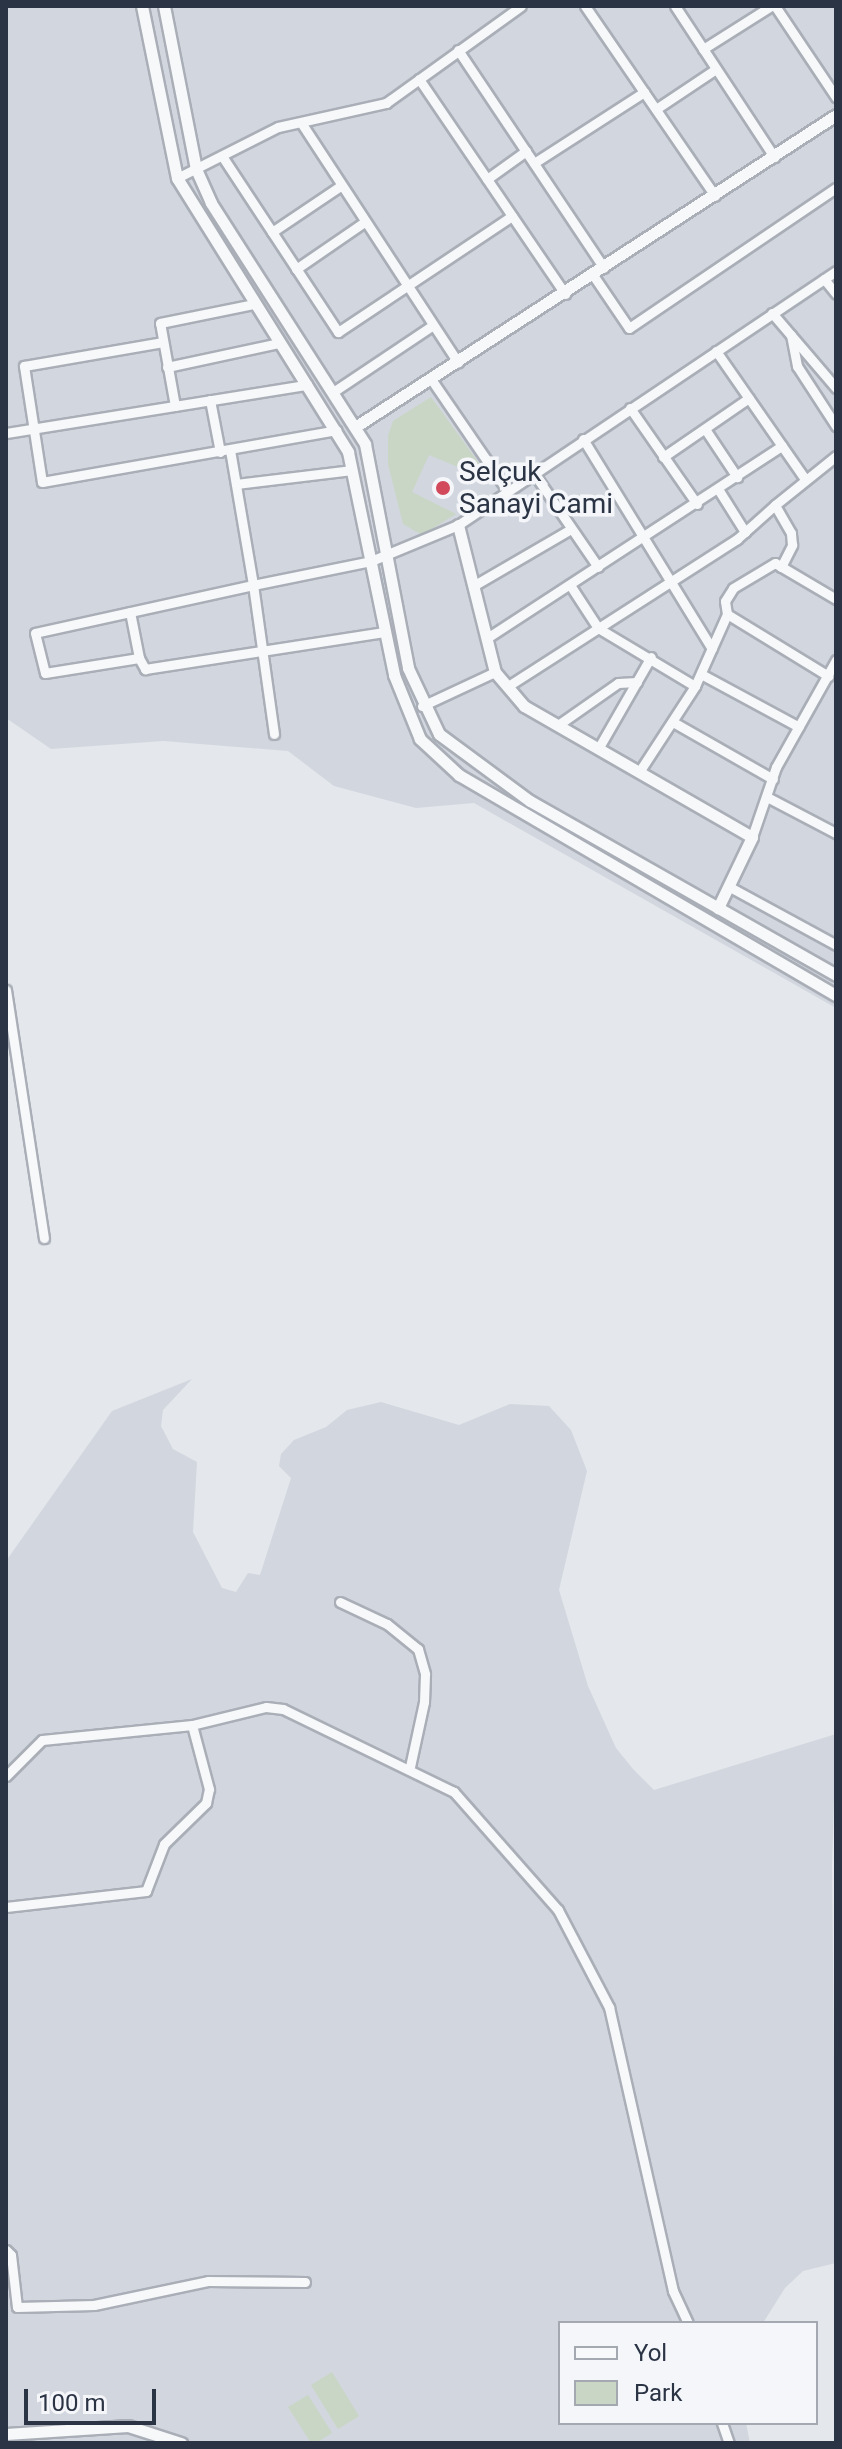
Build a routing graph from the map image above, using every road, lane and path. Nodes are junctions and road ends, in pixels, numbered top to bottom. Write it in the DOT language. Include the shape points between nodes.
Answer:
graph roads {
  1 [pos="142,6"];
  2 [pos="164,6"];
  3 [pos="521,6"];
  4 [pos="585,6"];
  5 [pos="675,6"];
  6 [pos="773,6"];
  7 [pos="703,49"];
  8 [pos="458,50"];
  9 [pos="716,69"];
  10 [pos="419,79"];
  11 [pos="644,92"];
  12 [pos="836,97"];
  13 [pos="656,109"];
  14 [pos="836,115"];
  15 [pos="302,124"];
  16 [pos="526,151"];
  17 [pos="222,156"];
  18 [pos="774,157"];
  19 [pos="534,163"];
  20 [pos="196,169"];
  21 [pos="177,178"];
  22 [pos="487,179"];
  23 [pos="339,187"];
  24 [pos="836,188"];
  25 [pos="715,196"];
  26 [pos="512,216"];
  27 [pos="363,223"];
  28 [pos="272,232"];
  29 [pos="604,268"];
  30 [pos="296,269"];
  31 [pos="836,271"];
  32 [pos="593,275"];
  33 [pos="824,279"];
  34 [pos="407,288"];
  35 [pos="565,294"];
  36 [pos="836,294"];
  37 [pos="253,304"];
  38 [pos="772,313"];
  39 [pos="433,325"];
  40 [pos="791,335"];
  41 [pos="163,342"];
  42 [pos="279,343"];
  43 [pos="716,351"];
  44 [pos="458,362"];
  45 [pos="167,367"];
  46 [pos="431,379"];
  47 [pos="307,385"];
  48 [pos="836,388"];
  49 [pos="333,392"];
  50 [pos="749,398"];
  51 [pos="210,400"];
  52 [pos="175,406"];
  53 [pos="630,408"];
  54 [pos="836,426"];
  55 [pos="355,427"];
  56 [pos="35,429"];
  57 [pos="705,429"];
  58 [pos="336,430"];
  59 [pos="6,433"];
  60 [pos="583,439"];
  61 [pos="782,446"];
  62 [pos="225,451"];
  63 [pos="836,456"];
  64 [pos="663,457"];
  65 [pos="352,470"];
  66 [pos="533,472"];
  67 [pos="737,477"];
  68 [pos="805,479"];
  69 [pos="236,484"];
  70 [pos="718,489"];
  71 [pos="507,490"];
  72 [pos="697,504"];
  73 [pos="775,505"];
  74 [pos="458,525"];
  75 [pos="571,529"];
  76 [pos="745,532"];
  77 [pos="644,538"];
  78 [pos="389,555"];
  79 [pos="371,561"];
  80 [pos="598,567"];
  81 [pos="781,567"];
  82 [pos="671,582"];
  83 [pos="253,585"];
  84 [pos="570,585"];
  85 [pos="473,586"];
  86 [pos="836,599"];
  87 [pos="130,612"];
  88 [pos="727,614"];
  89 [pos="598,628"];
  90 [pos="384,632"];
  91 [pos="487,638"];
  92 [pos="712,649"];
  93 [pos="263,651"];
  94 [pos="651,657"];
  95 [pos="139,658"];
  96 [pos="836,660"];
  97 [pos="495,672"];
  98 [pos="701,674"];
  99 [pos="828,676"];
  100 [pos="637,682"];
  101 [pos="508,686"];
  102 [pos="695,686"];
  103 [pos="422,706"];
  104 [pos="673,722"];
  105 [pos="558,725"];
  106 [pos="799,727"];
  107 [pos="274,734"];
  108 [pos="598,749"];
  109 [pos="639,772"];
  110 [pos="773,779"];
  111 [pos="767,797"];
  112 [pos="836,833"];
  113 [pos="752,837"];
  114 [pos="728,886"];
  115 [pos="718,908"];
  116 [pos="836,945"];
  117 [pos="836,975"];
  118 [pos="6,990"];
  119 [pos="836,995"];
  120 [pos="44,1238"];
  121 [pos="340,1602"];
  122 [pos="192,1725"];
  123 [pos="410,1767"];
  124 [pos="6,1776"];
  125 [pos="6,1907"];
  126 [pos="6,2250"];
  127 [pos="305,2282"];
  128 [pos="687,2321"];
  129 [pos="6,2434"];
  130 [pos="181,2443"];
  1 -- 21 [label="street"];
  2 -- 20 [label="street"];
  3 -- 8 [label="street"];
  4 -- 11 [label="street"];
  5 -- 7 [label="street"];
  6 -- 7 [label="street"];
  6 -- 12 [label="street"];
  7 -- 9 [label="street"];
  8 -- 10 [label="street"];
  8 -- 16 [label="street"];
  9 -- 13 [label="street"];
  9 -- 18 [label="street"];
  10 -- 15 [label="street" via="386,103"];
  10 -- 22 [label="street"];
  11 -- 13 [label="street"];
  11 -- 19 [label="street"];
  13 -- 25 [label="street"];
  14 -- 18 [label="street"];
  15 -- 17 [label="street" via="278,127"];
  15 -- 23 [label="street"];
  16 -- 19 [label="street"];
  16 -- 22 [label="street"];
  17 -- 20 [label="street"];
  17 -- 28 [label="street"];
  18 -- 25 [label="street"];
  19 -- 29 [label="street"];
  20 -- 21 [label="street"];
  20 -- 49 [label="street" via="211,203"];
  21 -- 37 [label="street"];
  22 -- 26 [label="street"];
  23 -- 27 [label="street"];
  23 -- 28 [label="street"];
  24 -- 32 [label="street" via="629,328"];
  25 -- 29 [label="street"];
  26 -- 34 [label="street"];
  26 -- 35 [label="street"];
  27 -- 30 [label="street"];
  27 -- 34 [label="street"];
  28 -- 30 [label="street"];
  29 -- 32 [label="street"];
  30 -- 34 [label="street" via="338,332"];
  31 -- 33 [label="street"];
  32 -- 35 [label="street"];
  33 -- 36 [label="street"];
  33 -- 38 [label="street"];
  34 -- 39 [label="street"];
  35 -- 44 [label="street"];
  37 -- 41 [label="street" via="160,323"];
  37 -- 42 [label="street"];
  38 -- 40 [label="street"];
  38 -- 43 [label="street"];
  39 -- 44 [label="street"];
  39 -- 49 [label="street"];
  40 -- 48 [label="street"];
  40 -- 54 [label="street" via="797,366"];
  41 -- 45 [label="street"];
  41 -- 56 [label="street" via="24,366"];
  42 -- 45 [label="street"];
  42 -- 47 [label="street"];
  43 -- 50 [label="street"];
  43 -- 53 [label="street"];
  44 -- 46 [label="street"];
  45 -- 52 [label="street"];
  46 -- 55 [label="street"];
  46 -- 71 [label="street"];
  47 -- 51 [label="street"];
  47 -- 58 [label="street"];
  49 -- 55 [label="street"];
  50 -- 57 [label="street"];
  50 -- 61 [label="street"];
  51 -- 52 [label="street"];
  51 -- 62 [label="street"];
  52 -- 56 [label="street"];
  53 -- 60 [label="street"];
  53 -- 64 [label="street"];
  55 -- 78 [label="street" via="372,461"];
  56 -- 59 [label="street"];
  56 -- 62 [label="street" via="42,482"];
  57 -- 64 [label="street"];
  57 -- 67 [label="street"];
  58 -- 62 [label="street"];
  58 -- 65 [label="street"];
  60 -- 66 [label="street"];
  60 -- 77 [label="street"];
  61 -- 67 [label="street"];
  61 -- 68 [label="street"];
  62 -- 69 [label="street"];
  63 -- 68 [label="street"];
  64 -- 72 [label="street"];
  65 -- 69 [label="street"];
  65 -- 79 [label="street"];
  66 -- 71 [label="street"];
  66 -- 75 [label="street"];
  67 -- 70 [label="street"];
  68 -- 73 [label="street"];
  69 -- 83 [label="street"];
  70 -- 72 [label="street"];
  70 -- 76 [label="street"];
  71 -- 74 [label="street"];
  72 -- 77 [label="street"];
  73 -- 76 [label="street"];
  73 -- 81 [label="street" via="791,533 792,545"];
  74 -- 78 [label="street"];
  74 -- 85 [label="street"];
  75 -- 80 [label="street"];
  75 -- 85 [label="street"];
  76 -- 82 [label="street"];
  77 -- 80 [label="street"];
  77 -- 82 [label="street"];
  78 -- 79 [label="street"];
  78 -- 103 [label="street" via="405,652"];
  79 -- 83 [label="street"];
  79 -- 90 [label="street"];
  80 -- 84 [label="street"];
  81 -- 86 [label="street"];
  81 -- 88 [label="street" via="775,563 733,588 725,601"];
  82 -- 89 [label="street"];
  82 -- 92 [label="street"];
  83 -- 87 [label="street"];
  83 -- 93 [label="street"];
  84 -- 89 [label="street"];
  84 -- 91 [label="street"];
  85 -- 91 [label="street"];
  87 -- 95 [label="street"];
  87 -- 95 [label="street" via="35,633 45,673"];
  88 -- 92 [label="street"];
  88 -- 99 [label="street"];
  89 -- 94 [label="street"];
  89 -- 101 [label="street"];
  90 -- 93 [label="street"];
  90 -- 119 [label="street" via="400,699 420,739 437,758"];
  91 -- 97 [label="street"];
  92 -- 98 [label="street"];
  93 -- 95 [label="street" via="145,669"];
  93 -- 107 [label="street"];
  94 -- 100 [label="street"];
  94 -- 102 [label="street"];
  96 -- 99 [label="street"];
  97 -- 101 [label="street"];
  97 -- 103 [label="street"];
  98 -- 102 [label="street"];
  98 -- 106 [label="street"];
  99 -- 106 [label="street"];
  100 -- 105 [label="street" via="618,683"];
  100 -- 108 [label="street"];
  101 -- 105 [label="street" via="524,706"];
  102 -- 104 [label="street"];
  103 -- 115 [label="street" via="439,734 471,761"];
  104 -- 109 [label="street"];
  104 -- 110 [label="street"];
  105 -- 108 [label="street"];
  106 -- 110 [label="street"];
  108 -- 109 [label="street"];
  109 -- 113 [label="street"];
  110 -- 111 [label="street"];
  111 -- 112 [label="street"];
  111 -- 113 [label="street"];
  113 -- 114 [label="street"];
  114 -- 115 [label="street"];
  114 -- 116 [label="street"];
  115 -- 117 [label="street"];
  118 -- 120 [label="street"];
  121 -- 123 [label="street" via="387,1624 418,1649 425,1674 424,1702"];
  122 -- 123 [label="street" via="241,1709 283,1709"];
  122 -- 124 [label="street" via="42,1740"];
  122 -- 125 [label="street" via="209,1789 206,1803 164,1844 146,1891"];
  123 -- 128 [label="street" via="454,1792 558,1910 609,2007 669,2279"];
  126 -- 127 [label="street" via="17,2307 94,2305 208,2281"];
  129 -- 130 [label="street" via="128,2426"];
}
